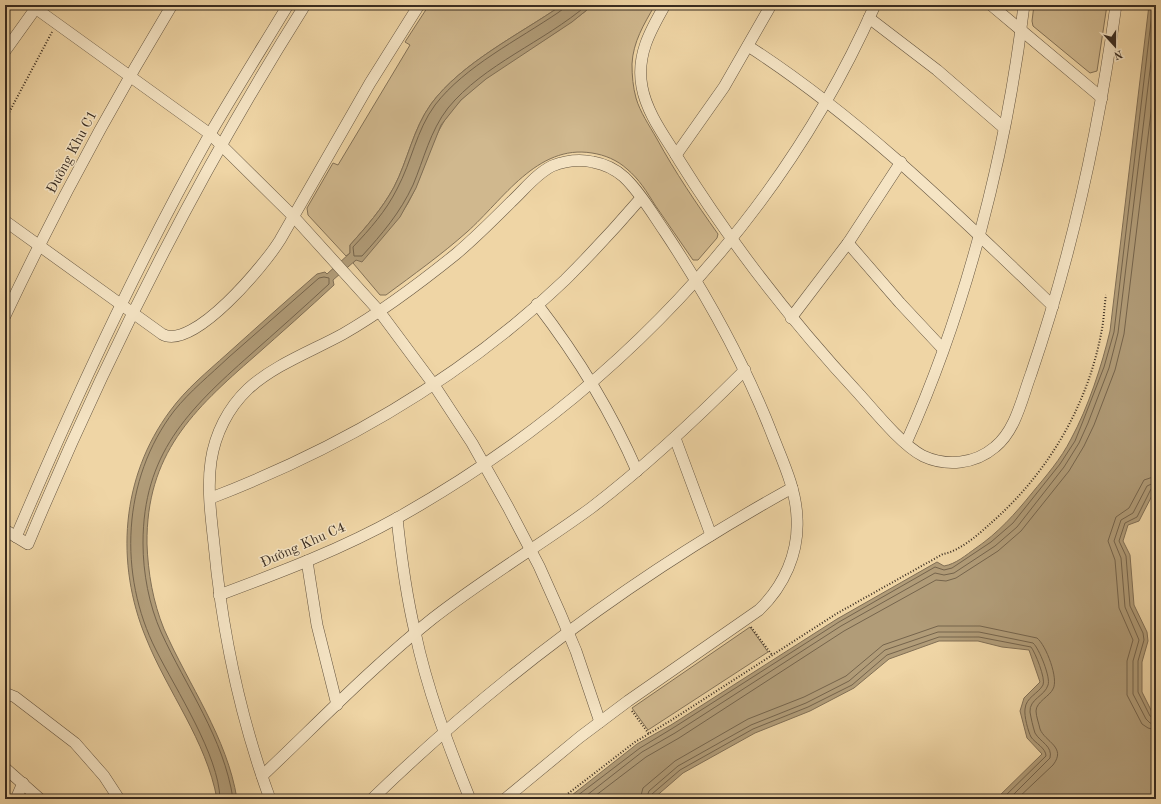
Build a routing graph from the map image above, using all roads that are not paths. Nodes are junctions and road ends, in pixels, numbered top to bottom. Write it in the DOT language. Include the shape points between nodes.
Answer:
graph roads {
  1 [pos="172,5"];
  2 [pos="288,5"];
  3 [pos="305,5"];
  4 [pos="419,5"];
  5 [pos="665,5"];
  6 [pos="771,5"];
  7 [pos="875,5"];
  8 [pos="991,5"];
  9 [pos="1024,5"];
  10 [pos="1116,5"];
  11 [pos="35,6"];
  12 [pos="870,18"];
  13 [pos="1021,30"];
  14 [pos="748,46"];
  15 [pos="5,51"];
  16 [pos="129,76"];
  17 [pos="1102,98"];
  18 [pos="826,101"];
  19 [pos="1004,128"];
  20 [pos="210,134"];
  21 [pos="222,145"];
  22 [pos="676,155"];
  23 [pos="901,162"];
  24 [pos="641,198"];
  25 [pos="293,216"];
  26 [pos="5,221"];
  27 [pos="979,234"];
  28 [pos="731,239"];
  29 [pos="848,243"];
  30 [pos="38,245"];
  31 [pos="696,280"];
  32 [pos="122,304"];
  33 [pos="537,304"];
  34 [pos="1053,306"];
  35 [pos="379,311"];
  36 [pos="133,312"];
  37 [pos="5,316"];
  38 [pos="790,318"];
  39 [pos="943,349"];
  40 [pos="745,370"];
  41 [pos="592,383"];
  42 [pos="434,385"];
  43 [pos="675,438"];
  44 [pos="906,443"];
  45 [pos="485,465"];
  46 [pos="637,471"];
  47 [pos="792,488"];
  48 [pos="211,498"];
  49 [pos="397,518"];
  50 [pos="5,530"];
  51 [pos="711,535"];
  52 [pos="16,537"];
  53 [pos="530,549"];
  54 [pos="307,561"];
  55 [pos="220,595"];
  56 [pos="568,632"];
  57 [pos="415,633"];
  58 [pos="5,693"];
  59 [pos="337,704"];
  60 [pos="600,722"];
  61 [pos="444,732"];
  62 [pos="5,768"];
  63 [pos="262,776"];
  64 [pos="23,783"];
  65 [pos="16,799"];
  66 [pos="40,799"];
  67 [pos="119,799"];
  68 [pos="270,799"];
  69 [pos="372,799"];
  70 [pos="470,799"];
  71 [pos="505,799"];
  1 -- 16 [label="street, Đường Khu C1"];
  2 -- 20 [label="street"];
  3 -- 21 [label="street"];
  4 -- 25 [label="street" via="370,83"];
  5 -- 22 [label="street" via="645,44 641,76 649,108"];
  6 -- 14 [label="street"];
  7 -- 12 [label="street, Đường Khu C4"];
  8 -- 13 [label="street"];
  9 -- 13 [label="street"];
  10 -- 17 [label="street"];
  11 -- 15 [label="street"];
  11 -- 16 [label="street"];
  12 -- 18 [label="street, Đường Khu C4"];
  12 -- 19 [label="street"];
  13 -- 17 [label="street"];
  13 -- 19 [label="street"];
  14 -- 18 [label="street"];
  14 -- 22 [label="street" via="720,93"];
  16 -- 20 [label="street"];
  16 -- 30 [label="street, Đường Khu C1"];
  17 -- 34 [label="street" via="1083,191"];
  18 -- 23 [label="street"];
  18 -- 28 [label="street, Đường Khu C4" via="783,170"];
  19 -- 27 [label="street"];
  20 -- 21 [label="street"];
  20 -- 32 [label="street"];
  21 -- 25 [label="street"];
  21 -- 36 [label="street"];
  22 -- 28 [label="street"];
  23 -- 27 [label="street"];
  23 -- 29 [label="street"];
  24 -- 31 [label="street"];
  24 -- 33 [label="street" via="596,247"];
  24 -- 35 [label="street" via="624,177 603,165 578,160 552,167 534,179 461,250"];
  25 -- 35 [label="street"];
  25 -- 36 [label="street" via="275,249 248,283 221,308 191,330 175,337 168,337"];
  26 -- 30 [label="street"];
  27 -- 34 [label="street"];
  27 -- 39 [label="street"];
  28 -- 31 [label="street, Đường Khu C4"];
  28 -- 38 [label="street"];
  29 -- 38 [label="street"];
  29 -- 39 [label="street"];
  30 -- 32 [label="street"];
  30 -- 37 [label="street, Đường Khu C1"];
  31 -- 40 [label="street"];
  31 -- 41 [label="street, Đường Khu C4"];
  32 -- 36 [label="street"];
  32 -- 52 [label="street"];
  33 -- 41 [label="street"];
  33 -- 42 [label="street"];
  34 -- 44 [label="street" via="1015,418 999,444 975,458 948,463 924,456"];
  35 -- 42 [label="street"];
  35 -- 48 [label="street" via="341,335 263,377 240,397 217,435 210,466"];
  36 -- 52 [label="street" via="28,544"];
  38 -- 44 [label="street"];
  39 -- 44 [label="street"];
  40 -- 43 [label="street"];
  40 -- 47 [label="street" via="768,421"];
  41 -- 45 [label="street, Đường Khu C4" via="541,425"];
  41 -- 46 [label="street"];
  42 -- 45 [label="street"];
  42 -- 48 [label="street" via="335,443 276,472"];
  43 -- 46 [label="street"];
  43 -- 51 [label="street"];
  45 -- 49 [label="street, Đường Khu C4"];
  45 -- 53 [label="street"];
  46 -- 53 [label="street" via="591,508"];
  47 -- 51 [label="street"];
  47 -- 60 [label="street" via="797,519 795,544 786,572 771,598 752,616 682,662"];
  48 -- 55 [label="street"];
  49 -- 54 [label="street, Đường Khu C4"];
  49 -- 57 [label="street"];
  50 -- 52 [label="street"];
  51 -- 56 [label="street" via="638,582"];
  53 -- 56 [label="street"];
  53 -- 57 [label="street"];
  54 -- 55 [label="street, Đường Khu C4"];
  54 -- 59 [label="street" via="317,625"];
  55 -- 63 [label="street" via="234,677"];
  56 -- 60 [label="street"];
  56 -- 61 [label="street"];
  57 -- 59 [label="street"];
  57 -- 61 [label="street"];
  58 -- 67 [label="street" via="75,743 104,776"];
  59 -- 63 [label="street"];
  60 -- 71 [label="street"];
  61 -- 69 [label="street"];
  61 -- 70 [label="street"];
  62 -- 64 [label="street"];
  63 -- 68 [label="street"];
  64 -- 65 [label="street"];
  64 -- 66 [label="street"];
}
